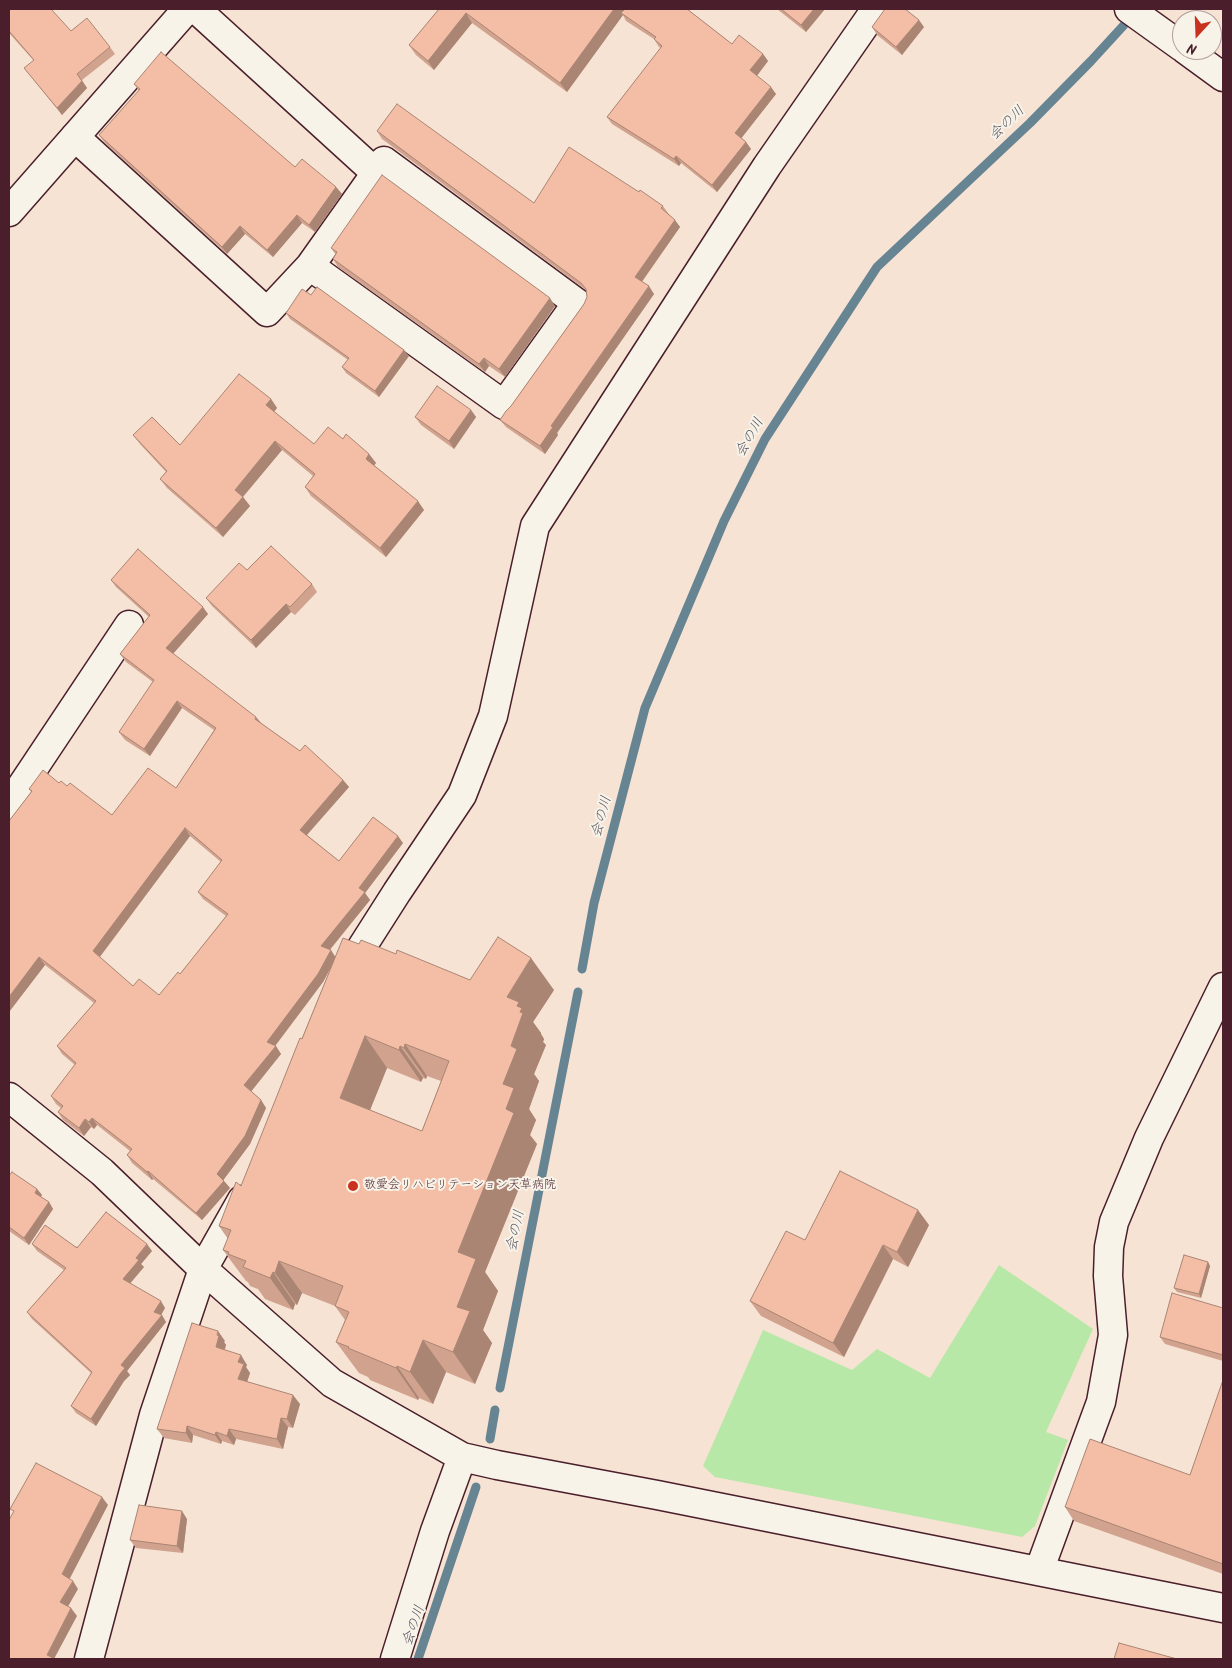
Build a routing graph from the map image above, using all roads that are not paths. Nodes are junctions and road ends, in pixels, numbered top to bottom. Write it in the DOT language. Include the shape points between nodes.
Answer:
graph roads {
  1 [pos="187,9"];
  2 [pos="196,9"];
  3 [pos="876,9"];
  4 [pos="1129,9"];
  5 [pos="1172,40"];
  6 [pos="1200,60"];
  7 [pos="1223,77"];
  8 [pos="74,137"];
  9 [pos="376,172"];
  10 [pos="9,212"];
  11 [pos="310,266"];
  12 [pos="129,625"];
  13 [pos="9,805"];
  14 [pos="1223,987"];
  15 [pos="336,992"];
  16 [pos="9,1097"];
  17 [pos="251,1181"];
  18 [pos="203,1269"];
  19 [pos="462,1457"];
  20 [pos="1039,1571"];
  21 [pos="1223,1608"];
  22 [pos="89,1659"];
  23 [pos="395,1659"];
  1 -- 8 [label="street"];
  2 -- 9 [label="street"];
  3 -- 15 [label="street" via="767,166 535,526 494,716 462,795 344,974"];
  4 -- 5 [label="street"];
  6 -- 7 [label="street"];
  8 -- 10 [label="street"];
  8 -- 11 [label="street" via="267,312"];
  9 -- 11 [label="street"];
  9 -- 11 [label="street" via="384,161 577,303 504,405"];
  12 -- 13 [label="street"];
  14 -- 20 [label="street" via="1149,1138 1114,1222 1108,1276 1113,1335 1101,1402"];
  16 -- 18 [label="street" via="102,1172"];
  17 -- 18 [label="street"];
  18 -- 19 [label="street" via="332,1383"];
  18 -- 22 [label="street" via="154,1415"];
  19 -- 20 [label="street"];
  19 -- 23 [label="street"];
  20 -- 21 [label="street"];
}
